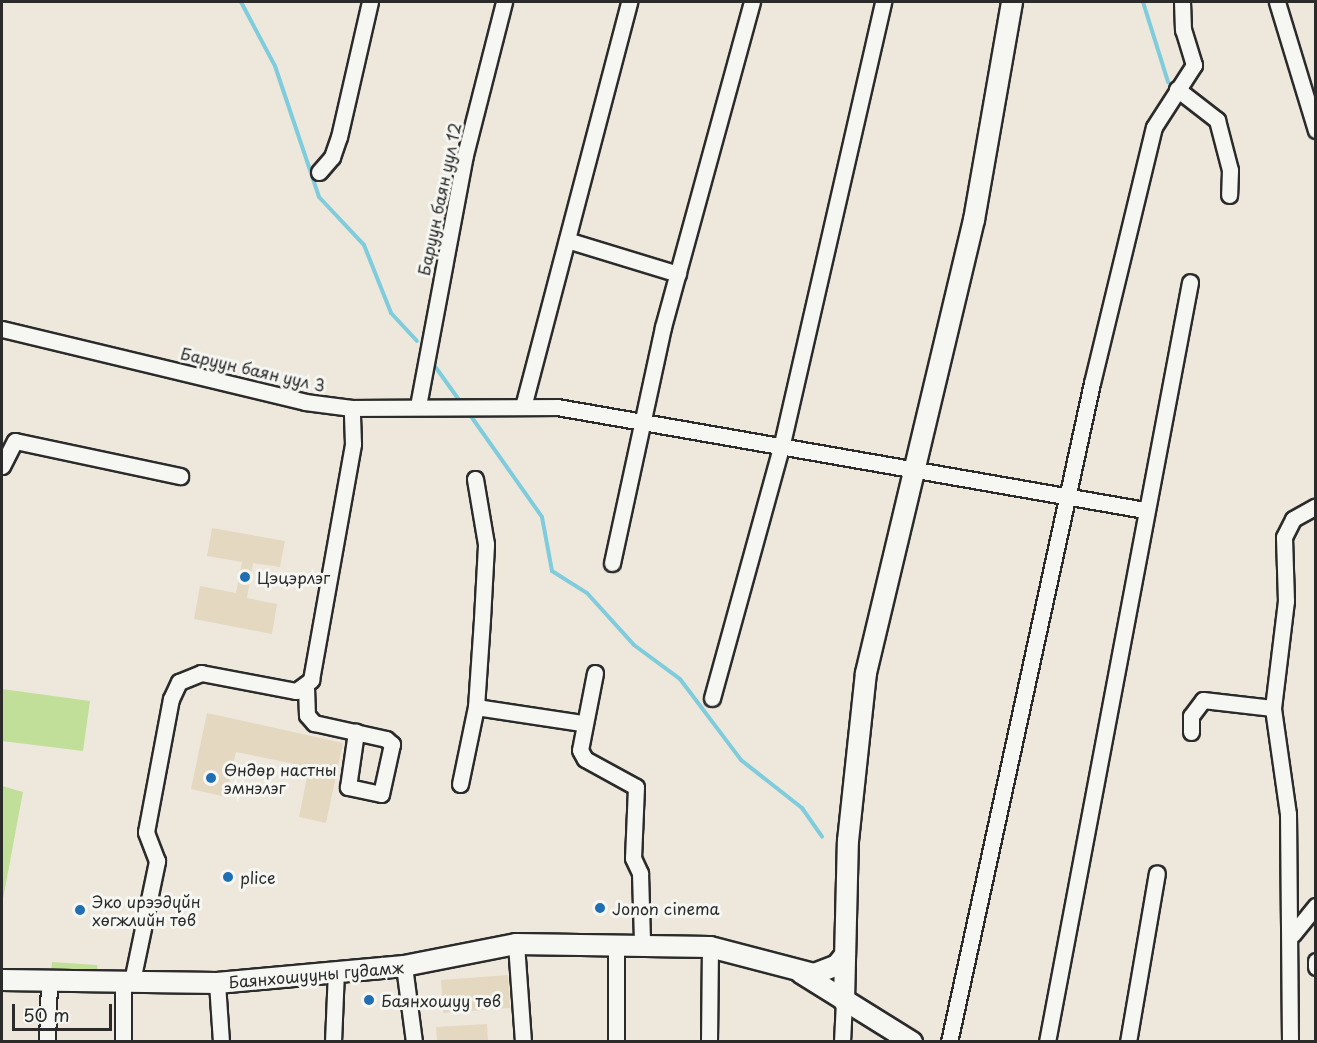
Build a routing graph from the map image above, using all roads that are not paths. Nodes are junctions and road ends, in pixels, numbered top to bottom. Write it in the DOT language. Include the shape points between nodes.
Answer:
graph roads {
  1 [pos="370,2"];
  2 [pos="504,2"];
  3 [pos="628,2"];
  4 [pos="752,2"];
  5 [pos="883,2"];
  6 [pos="1012,2"];
  7 [pos="1182,2"];
  8 [pos="1277,2"];
  9 [pos="1177,89"];
  10 [pos="1316,130"];
  11 [pos="319,172"];
  12 [pos="1229,195"];
  13 [pos="567,240"];
  14 [pos="678,274"];
  15 [pos="1190,282"];
  16 [pos="2,329"];
  17 [pos="524,403"];
  18 [pos="418,406"];
  19 [pos="352,408"];
  20 [pos="644,422"];
  21 [pos="781,448"];
  22 [pos="2,466"];
  23 [pos="914,473"];
  24 [pos="180,476"];
  25 [pos="476,479"];
  26 [pos="1070,493"];
  27 [pos="1316,507"];
  28 [pos="1144,510"];
  29 [pos="612,563"];
  30 [pos="595,673"];
  31 [pos="306,687"];
  32 [pos="712,698"];
  33 [pos="476,707"];
  34 [pos="1273,708"];
  35 [pos="582,723"];
  36 [pos="356,732"];
  37 [pos="1191,732"];
  38 [pos="460,784"];
  39 [pos="1157,873"];
  40 [pos="1316,906"];
  41 [pos="1293,934"];
  42 [pos="642,942"];
  43 [pos="516,944"];
  44 [pos="616,944"];
  45 [pos="710,947"];
  46 [pos="845,954"];
  47 [pos="1316,961"];
  48 [pos="404,966"];
  49 [pos="1316,967"];
  50 [pos="336,971"];
  51 [pos="801,973"];
  52 [pos="2,980"];
  53 [pos="128,982"];
  54 [pos="49,983"];
  55 [pos="217,983"];
  56 [pos="844,1001"];
  57 [pos="47,1041"];
  58 [pos="123,1041"];
  59 [pos="220,1041"];
  60 [pos="333,1041"];
  61 [pos="414,1041"];
  62 [pos="523,1041"];
  63 [pos="616,1041"];
  64 [pos="709,1041"];
  65 [pos="842,1041"];
  66 [pos="912,1041"];
  67 [pos="949,1041"];
  68 [pos="1047,1041"];
  69 [pos="1128,1041"];
  70 [pos="1290,1041"];
  1 -- 11 [label="street" via="339,136 332,157"];
  2 -- 18 [label="street, Баруун баян уул 12" via="465,155"];
  3 -- 13 [label="street"];
  4 -- 14 [label="street"];
  5 -- 21 [label="street"];
  6 -- 23 [label="street" via="977,205"];
  7 -- 9 [label="street" via="1183,30 1194,65"];
  8 -- 10 [label="street"];
  9 -- 12 [label="street" via="1217,120 1230,170"];
  9 -- 26 [label="street" via="1154,127"];
  13 -- 14 [label="street"];
  13 -- 17 [label="street"];
  14 -- 20 [label="street"];
  15 -- 28 [label="street"];
  16 -- 19 [label="street, Баруун баян уул 3" via="305,402"];
  17 -- 18 [label="street, Баруун баян уул 3"];
  17 -- 20 [label="street, Баруун баян уул 3"];
  18 -- 19 [label="street, Баруун баян уул 3"];
  19 -- 31 [label="street" via="353,444"];
  20 -- 21 [label="street, Баруун баян уул 3"];
  20 -- 29 [label="street"];
  21 -- 23 [label="street, Баруун баян уул 3"];
  21 -- 32 [label="street"];
  22 -- 24 [label="street" via="15,441"];
  23 -- 26 [label="street, Баруун баян уул 3"];
  23 -- 46 [label="street" via="866,674 848,841"];
  25 -- 33 [label="street" via="486,544"];
  26 -- 28 [label="street, Баруун баян уул 3" via="1109,507"];
  26 -- 67 [label="street"];
  27 -- 34 [label="street" via="1293,519 1284,537 1286,601"];
  28 -- 68 [label="street"];
  30 -- 35 [label="street"];
  31 -- 36 [label="street" via="307,715 314,723"];
  31 -- 53 [label="street" via="296,692 201,673 179,682 160,735 146,832 157,861"];
  33 -- 35 [label="street"];
  33 -- 38 [label="street"];
  34 -- 37 [label="street" via="1203,700 1191,716"];
  34 -- 41 [label="street" via="1288,814"];
  35 -- 42 [label="street" via="579,739 585,759 636,787 633,858 639,873"];
  39 -- 69 [label="street"];
  40 -- 41 [label="street"];
  41 -- 70 [label="street"];
  42 -- 44 [label="street, Баянхошууны гудамж"];
  42 -- 45 [label="street, Баянхошууны гудамж"];
  43 -- 44 [label="street, Баянхошууны гудамж"];
  43 -- 48 [label="street, Баянхошууны гудамж"];
  43 -- 62 [label="street"];
  44 -- 63 [label="street"];
  45 -- 51 [label="street, Баянхошууны гудамж"];
  45 -- 64 [label="street"];
  46 -- 51 [label="street" via="826,972"];
  46 -- 56 [label="street"];
  47 -- 49 [label="street"];
  48 -- 50 [label="street, Баянхошууны гудамж"];
  48 -- 61 [label="street"];
  50 -- 55 [label="street, Баянхошууны гудамж"];
  50 -- 60 [label="street"];
  51 -- 56 [label="street"];
  52 -- 54 [label="street, Баянхошууны гудамж"];
  53 -- 54 [label="street, Баянхошууны гудамж"];
  53 -- 55 [label="street, Баянхошууны гудамж"];
  53 -- 58 [label="street"];
  54 -- 57 [label="street"];
  55 -- 59 [label="street"];
  56 -- 65 [label="street"];
  56 -- 66 [label="street"];
}
